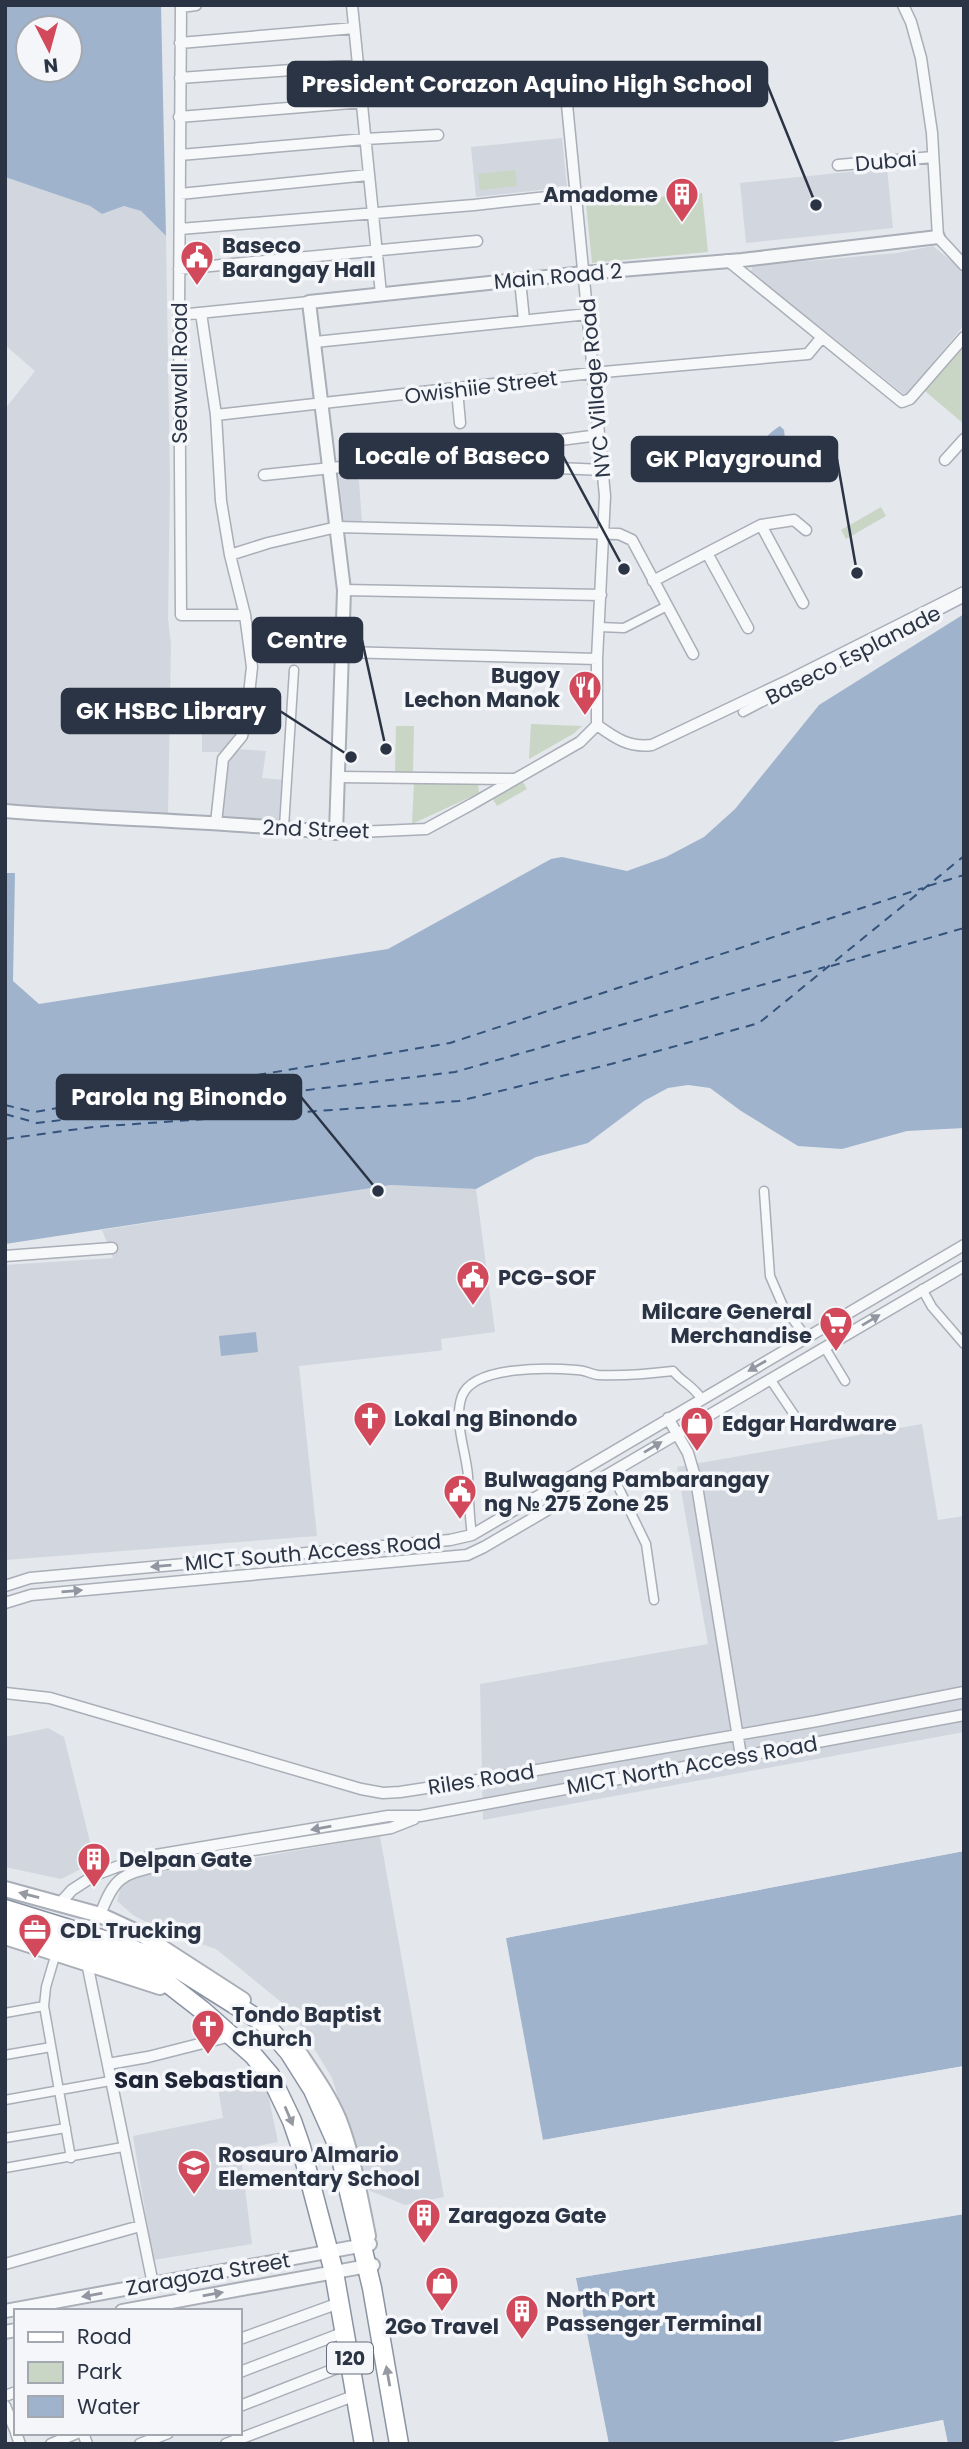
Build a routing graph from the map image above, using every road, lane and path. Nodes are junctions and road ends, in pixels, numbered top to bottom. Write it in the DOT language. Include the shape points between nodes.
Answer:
graph roads {
  1 [pos="196,5"];
  2 [pos="352,5"];
  3 [pos="903,5"];
  4 [pos="181,6"];
  5 [pos="354,28"];
  6 [pos="180,43"];
  7 [pos="359,65"];
  8 [pos="180,78"];
  9 [pos="566,94"];
  10 [pos="363,102"];
  11 [pos="179,117"];
  12 [pos="438,135"];
  13 [pos="365,139"];
  14 [pos="180,155"];
  15 [pos="933,157"];
  16 [pos="838,165"];
  17 [pos="368,175"];
  18 [pos="180,194"];
  19 [pos="575,194"];
  20 [pos="373,214"];
  21 [pos="180,229"];
  22 [pos="938,237"];
  23 [pos="477,241"];
  24 [pos="377,249"];
  25 [pos="727,260"];
  26 [pos="964,265"];
  27 [pos="179,269"];
  28 [pos="583,273"];
  29 [pos="520,280"];
  30 [pos="381,294"];
  31 [pos="309,302"];
  32 [pos="201,313"];
  33 [pos="588,314"];
  34 [pos="179,315"];
  35 [pos="524,320"];
  36 [pos="822,337"];
  37 [pos="964,337"];
  38 [pos="315,342"];
  39 [pos="592,373"];
  40 [pos="457,390"];
  41 [pos="321,405"];
  42 [pos="216,415"];
  43 [pos="460,422"];
  44 [pos="599,435"];
  45 [pos="964,439"];
  46 [pos="945,460"];
  47 [pos="389,462"];
  48 [pos="330,467"];
  49 [pos="603,470"];
  50 [pos="264,475"];
  51 [pos="761,525"];
  52 [pos="337,527"];
  53 [pos="806,530"];
  54 [pos="603,534"];
  55 [pos="707,552"];
  56 [pos="230,555"];
  57 [pos="653,581"];
  58 [pos="344,590"];
  59 [pos="964,592"];
  60 [pos="601,595"];
  61 [pos="964,597"];
  62 [pos="803,603"];
  63 [pos="667,606"];
  64 [pos="246,615"];
  65 [pos="599,627"];
  66 [pos="748,628"];
  67 [pos="343,652"];
  68 [pos="693,654"];
  69 [pos="597,659"];
  70 [pos="294,670"];
  71 [pos="743,712"];
  72 [pos="597,725"];
  73 [pos="338,777"];
  74 [pos="515,779"];
  75 [pos="5,811"];
  76 [pos="216,823"];
  77 [pos="284,827"];
  78 [pos="336,832"];
  79 [pos="764,1191"];
  80 [pos="964,1245"];
  81 [pos="112,1248"];
  82 [pos="5,1256"];
  83 [pos="964,1266"];
  84 [pos="922,1289"];
  85 [pos="802,1339"];
  86 [pos="964,1345"];
  87 [pos="825,1348"];
  88 [pos="807,1357"];
  89 [pos="770,1379"];
  90 [pos="845,1381"];
  91 [pos="701,1398"];
  92 [pos="795,1416"];
  93 [pos="668,1418"];
  94 [pos="677,1433"];
  95 [pos="611,1472"];
  96 [pos="472,1535"];
  97 [pos="5,1586"];
  98 [pos="654,1600"];
  99 [pos="5,1603"];
  100 [pos="964,1692"];
  101 [pos="5,1693"];
  102 [pos="964,1715"];
  103 [pos="738,1735"];
  104 [pos="741,1756"];
  105 [pos="421,1816"];
  106 [pos="5,1889"];
  107 [pos="60,1903"];
  108 [pos="5,1909"];
  109 [pos="100,1915"];
  110 [pos="5,1925"];
  111 [pos="5,1937"];
  112 [pos="56,1952"];
  113 [pos="125,1954"];
  114 [pos="87,1963"];
  115 [pos="180,1994"];
  116 [pos="44,2006"];
  117 [pos="5,2013"];
  118 [pos="231,2036"];
  119 [pos="51,2047"];
  120 [pos="5,2055"];
  121 [pos="108,2064"];
  122 [pos="110,2081"];
  123 [pos="59,2091"];
  124 [pos="5,2100"];
  125 [pos="66,2128"];
  126 [pos="5,2138"];
  127 [pos="123,2147"];
  128 [pos="71,2158"];
  129 [pos="5,2168"];
  130 [pos="140,2226"];
  131 [pos="366,2245"];
  132 [pos="328,2252"];
  133 [pos="5,2264"];
  134 [pos="370,2271"];
  135 [pos="334,2272"];
  136 [pos="153,2284"];
  137 [pos="340,2303"];
  138 [pos="154,2308"];
  139 [pos="16,2309"];
  140 [pos="345,2332"];
  141 [pos="242,2338"];
  142 [pos="351,2363"];
  143 [pos="242,2371"];
  144 [pos="356,2395"];
  145 [pos="242,2405"];
  146 [pos="5,2406"];
  147 [pos="13,2429"];
  148 [pos="72,2435"];
  149 [pos="165,2435"];
  150 [pos="251,2439"];
  151 [pos="51,2444"];
  152 [pos="140,2444"];
  153 [pos="226,2444"];
  154 [pos="364,2444"];
  155 [pos="399,2444"];
  1 -- 4 [label="street"];
  2 -- 5 [label="street"];
  3 -- 15 [label="street" via="921,58"];
  4 -- 6 [label="street, Seawall Road"];
  5 -- 6 [label="street"];
  5 -- 7 [label="street"];
  6 -- 8 [label="street, Seawall Road"];
  7 -- 8 [label="street"];
  7 -- 10 [label="street"];
  8 -- 11 [label="street, Seawall Road"];
  9 -- 19 [label="street, NYC Village Road"];
  10 -- 11 [label="street"];
  10 -- 13 [label="street"];
  11 -- 14 [label="street, Seawall Road"];
  12 -- 13 [label="street"];
  13 -- 14 [label="street"];
  13 -- 17 [label="street"];
  14 -- 18 [label="street, Seawall Road"];
  15 -- 16 [label="street, Dubai"];
  15 -- 22 [label="street"];
  17 -- 18 [label="street"];
  17 -- 20 [label="street"];
  18 -- 21 [label="street, Seawall Road"];
  19 -- 20 [label="street"];
  19 -- 28 [label="street, NYC Village Road"];
  20 -- 21 [label="street"];
  20 -- 24 [label="street"];
  21 -- 27 [label="street, Seawall Road"];
  22 -- 25 [label="street, Main Road 2"];
  22 -- 26 [label="street"];
  23 -- 24 [label="street"];
  24 -- 27 [label="street"];
  24 -- 30 [label="street"];
  25 -- 28 [label="street, Main Road 2"];
  25 -- 36 [label="street"];
  27 -- 34 [label="street, Seawall Road"];
  28 -- 29 [label="street, Main Road 2"];
  28 -- 33 [label="street, NYC Village Road"];
  29 -- 30 [label="street, Main Road 2"];
  29 -- 35 [label="street"];
  30 -- 31 [label="street, Main Road 2"];
  31 -- 32 [label="street, Main Road 2"];
  31 -- 38 [label="street"];
  32 -- 34 [label="street, Main Road 2"];
  32 -- 42 [label="street"];
  33 -- 35 [label="street"];
  33 -- 39 [label="street, NYC Village Road"];
  34 -- 64 [label="street, Seawall Road" via="181,615"];
  35 -- 38 [label="street"];
  36 -- 37 [label="street" via="902,402 910,399"];
  36 -- 39 [label="street, Owishiie Street" via="808,354"];
  38 -- 41 [label="street"];
  39 -- 40 [label="street, Owishiie Street"];
  39 -- 44 [label="street, NYC Village Road"];
  40 -- 41 [label="street, Owishiie Street"];
  40 -- 43 [label="street"];
  41 -- 42 [label="street, Owishiie Street"];
  41 -- 48 [label="street"];
  42 -- 56 [label="street"];
  44 -- 47 [label="street"];
  44 -- 49 [label="street, NYC Village Road"];
  45 -- 46 [label="street"];
  47 -- 48 [label="street"];
  47 -- 49 [label="street"];
  48 -- 50 [label="street"];
  48 -- 52 [label="street"];
  49 -- 54 [label="street, NYC Village Road"];
  51 -- 53 [label="street" via="794,520"];
  51 -- 55 [label="street"];
  51 -- 62 [label="street"];
  52 -- 54 [label="street"];
  52 -- 56 [label="street"];
  52 -- 58 [label="street"];
  54 -- 57 [label="street" via="632,540"];
  54 -- 60 [label="street, NYC Village Road"];
  55 -- 57 [label="street"];
  55 -- 66 [label="street"];
  56 -- 64 [label="street"];
  57 -- 63 [label="street"];
  58 -- 60 [label="street"];
  58 -- 67 [label="street"];
  59 -- 72 [label="street" via="659,743 628,744"];
  60 -- 65 [label="street, NYC Village Road"];
  61 -- 71 [label="street, Baseco Esplanade"];
  63 -- 65 [label="street" via="624,628"];
  63 -- 68 [label="street"];
  64 -- 76 [label="street" via="252,667 246,721 236,745 223,759"];
  65 -- 69 [label="street, NYC Village Road"];
  67 -- 69 [label="street"];
  67 -- 73 [label="street"];
  69 -- 72 [label="street, NYC Village Road"];
  70 -- 77 [label="street"];
  72 -- 74 [label="street, 2nd Street" via="580,742"];
  73 -- 74 [label="street"];
  73 -- 78 [label="street"];
  74 -- 78 [label="street, 2nd Street" via="426,829"];
  75 -- 76 [label="street, 2nd Street"];
  76 -- 77 [label="street, 2nd Street"];
  77 -- 78 [label="street, 2nd Street"];
  79 -- 85 [label="street" via="770,1276"];
  80 -- 85 [label="street, MICT South Access Road"];
  81 -- 82 [label="street"];
  83 -- 84 [label="street, MICT South Access Road"];
  84 -- 86 [label="street"];
  87 -- 84 [label="street, MICT South Access Road, one-way"];
  85 -- 88 [label="street"];
  85 -- 91 [label="street, MICT South Access Road, one-way"];
  87 -- 88 [label="street, MICT South Access Road"];
  87 -- 90 [label="street"];
  88 -- 89 [label="street, MICT South Access Road"];
  89 -- 92 [label="street"];
  89 -- 94 [label="street, MICT South Access Road"];
  91 -- 93 [label="street, MICT South Access Road"];
  91 -- 96 [label="street" via="673,1371 596,1375 580,1370 500,1371 476,1380 463,1393 459,1425"];
  93 -- 94 [label="street"];
  93 -- 96 [label="street, MICT South Access Road"];
  95 -- 94 [label="street, MICT South Access Road, one-way"];
  94 -- 103 [label="street" via="696,1480"];
  95 -- 98 [label="street" via="646,1544"];
  99 -- 95 [label="street, MICT South Access Road, one-way" via="31,1595 467,1555"];
  96 -- 97 [label="street, MICT South Access Road, one-way" via="30,1578"];
  100 -- 103 [label="street, Riles Road"];
  101 -- 103 [label="street, Riles Road" via="50,1698 383,1793"];
  102 -- 104 [label="street, MICT North Access Road"];
  103 -- 104 [label="street"];
  104 -- 105 [label="street, MICT North Access Road"];
  105 -- 107 [label="street, MICT North Access Road, one-way" via="388,1816 156,1856 104,1870"];
  105 -- 109 [label="street, MICT North Access Road" via="391,1828 132,1872 112,1886"];
  107 -- 106 [label="main road, 120, one-way"];
  107 -- 109 [label="main road, 120"];
  108 -- 113 [label="highway, 120"];
  109 -- 131 [label="main road, 120" via="141,1934 269,2016 295,2046 339,2120 358,2190"];
  110 -- 113 [label="highway, 120"];
  111 -- 112 [label="main road, 120"];
  112 -- 114 [label="main road, 120"];
  112 -- 116 [label="street"];
  113 -- 115 [label="highway, 120"];
  113 -- 131 [label="highway, 120" via="170,1964 191,1975 264,2023 289,2052 313,2090 338,2146"];
  114 -- 115 [label="main road, 120"];
  114 -- 121 [label="street"];
  115 -- 118 [label="highway, 120"];
  116 -- 117 [label="street"];
  116 -- 119 [label="street"];
  118 -- 121 [label="street"];
  118 -- 132 [label="highway, 120, one-way" via="270,2075 292,2121"];
  119 -- 120 [label="street"];
  119 -- 123 [label="street"];
  121 -- 122 [label="street"];
  122 -- 123 [label="street"];
  122 -- 127 [label="street"];
  123 -- 124 [label="street"];
  123 -- 125 [label="street"];
  125 -- 126 [label="street"];
  125 -- 128 [label="street"];
  127 -- 128 [label="street"];
  127 -- 130 [label="street"];
  128 -- 129 [label="street"];
  130 -- 133 [label="street"];
  130 -- 136 [label="street"];
  131 -- 132 [label="street, Zaragoza Street"];
  131 -- 134 [label="highway, 120"];
  132 -- 135 [label="highway, 120"];
  132 -- 136 [label="street, Zaragoza Street"];
  134 -- 135 [label="street, Zaragoza Street"];
  155 -- 134 [label="highway, 120, one-way"];
  135 -- 137 [label="highway, 120"];
  138 -- 135 [label="street, Zaragoza Street, one-way"];
  136 -- 139 [label="street, Zaragoza Street, one-way"];
  137 -- 140 [label="highway, 120"];
  137 -- 141 [label="street"];
  140 -- 142 [label="highway, 120"];
  140 -- 143 [label="street"];
  142 -- 144 [label="highway, 120"];
  142 -- 145 [label="street"];
  144 -- 150 [label="street"];
  144 -- 154 [label="highway, 120"];
  146 -- 147 [label="street"];
  148 -- 151 [label="street"];
  149 -- 152 [label="street"];
  150 -- 153 [label="street"];
}
